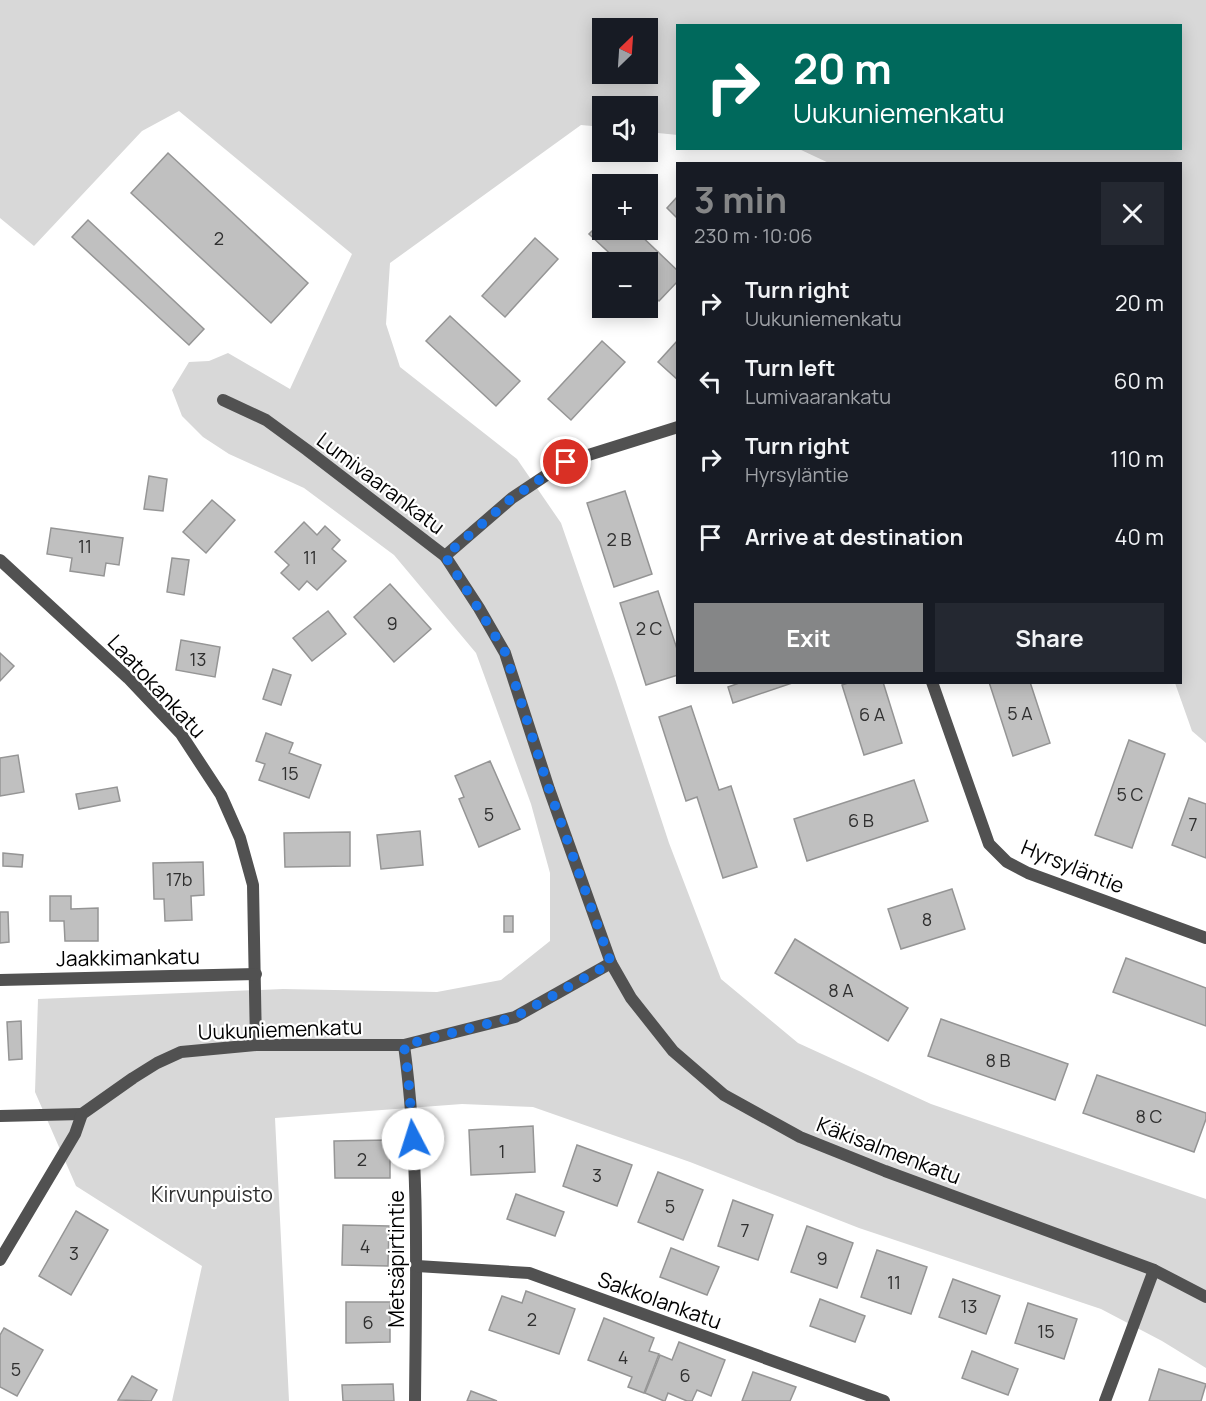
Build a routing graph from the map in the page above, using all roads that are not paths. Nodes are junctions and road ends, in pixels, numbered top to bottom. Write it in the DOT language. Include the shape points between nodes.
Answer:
graph roads {
  1 [pos="223,400"];
  2 [pos="676,428"];
  3 [pos="445,556"];
  4 [pos="0,561"];
  5 [pos="933,684"];
  6 [pos="1206,938"];
  7 [pos="611,963"];
  8 [pos="256,974"];
  9 [pos="0,980"];
  10 [pos="256,1045"];
  11 [pos="404,1045"];
  12 [pos="82,1114"];
  13 [pos="0,1116"];
  14 [pos="0,1260"];
  15 [pos="417,1266"];
  16 [pos="1154,1270"];
  17 [pos="1206,1298"];
  18 [pos="415,1401"];
  19 [pos="884,1401"];
  20 [pos="1105,1401"];
  1 -- 3 [label="street, Lumivaarankatu" via="266,420"];
  2 -- 3 [label="street" via="566,462 512,498"];
  3 -- 7 [label="street, Lumivaarankatu" via="505,652"];
  4 -- 8 [label="street, Laatokankatu" via="128,678 182,734 221,795 240,838 253,885"];
  5 -- 6 [label="street, Hyrsyläntie" via="989,844 1007,862"];
  7 -- 11 [label="street, Uukuniemenkatu" via="515,1017"];
  7 -- 16 [label="street, Käkisalmenkatu" via="631,998 673,1052 724,1095 800,1137"];
  8 -- 9 [label="street, Jaakkimankatu"];
  8 -- 10 [label="street, Laatokankatu"];
  10 -- 11 [label="street, Uukuniemenkatu"];
  10 -- 12 [label="street, Uukuniemenkatu" via="181,1052 133,1078"];
  11 -- 15 [label="street, Metsäpirtintie" via="415,1160"];
  12 -- 13 [label="street"];
  12 -- 14 [label="street" via="75,1134"];
  15 -- 18 [label="street, Metsäpirtintie"];
  15 -- 19 [label="street, Sakkolankatu" via="529,1273"];
  16 -- 17 [label="street, Käkisalmenkatu"];
  16 -- 20 [label="street"];
}
